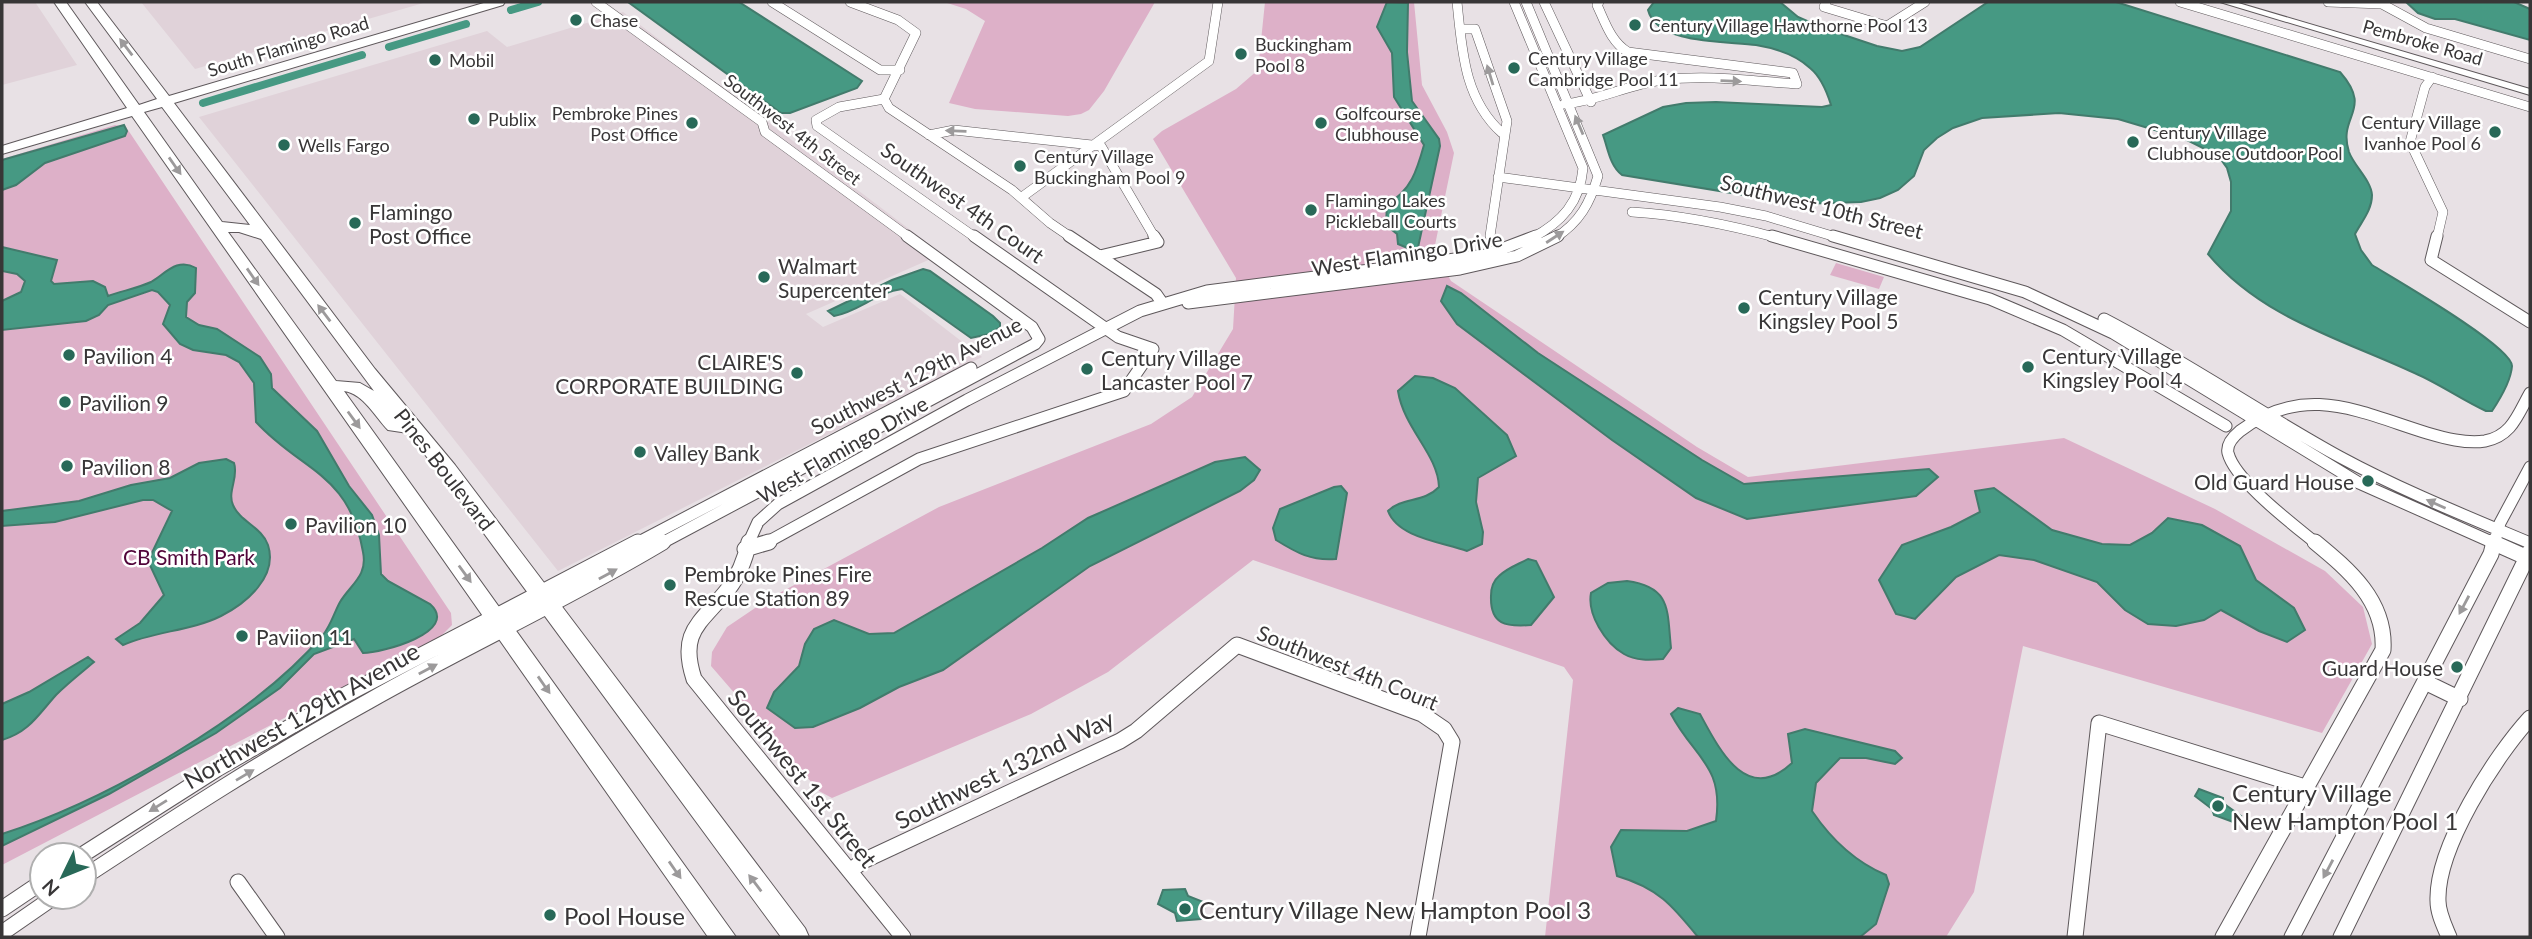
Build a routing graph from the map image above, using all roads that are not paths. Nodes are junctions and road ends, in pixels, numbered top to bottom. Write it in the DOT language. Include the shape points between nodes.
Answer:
graph roads {
  1 [pos="60,2"];
  2 [pos="91,2"];
  3 [pos="471,2"];
  4 [pos="499,2"];
  5 [pos="596,2"];
  6 [pos="772,2"];
  7 [pos="850,2"];
  8 [pos="1219,2"];
  9 [pos="1457,2"];
  10 [pos="1514,2"];
  11 [pos="1526,2"];
  12 [pos="1544,2"];
  13 [pos="1599,2"];
  14 [pos="1826,2"];
  15 [pos="1925,2"];
  16 [pos="2180,2"];
  17 [pos="2225,2"];
  18 [pos="2242,2"];
  19 [pos="2328,2"];
  20 [pos="2381,3"];
  21 [pos="1460,29"];
  22 [pos="365,41"];
  23 [pos="2530,59"];
  24 [pos="900,70"];
  25 [pos="2432,77"];
  26 [pos="1662,80"];
  27 [pos="2530,89"];
  28 [pos="164,97"];
  29 [pos="884,99"];
  30 [pos="1591,102"];
  31 [pos="1557,104"];
  32 [pos="1570,104"];
  33 [pos="133,106"];
  34 [pos="2530,107"];
  35 [pos="1502,133"];
  36 [pos="929,135"];
  37 [pos="2,140"];
  38 [pos="1095,144"];
  39 [pos="2,150"];
  40 [pos="1499,174"];
  41 [pos="1582,184"];
  42 [pos="1596,186"];
  43 [pos="1022,197"];
  44 [pos="1632,212"];
  45 [pos="1818,226"];
  46 [pos="217,227"];
  47 [pos="266,236"];
  48 [pos="1490,236"];
  49 [pos="1806,245"];
  50 [pos="1486,255"];
  51 [pos="1100,256"];
  52 [pos="1497,262"];
  53 [pos="1163,304"];
  54 [pos="2530,321"];
  55 [pos="1106,327"];
  56 [pos="2118,330"];
  57 [pos="1037,334"];
  58 [pos="2091,346"];
  59 [pos="315,365"];
  60 [pos="369,373"];
  61 [pos="331,387"];
  62 [pos="2530,393"];
  63 [pos="2263,418"];
  64 [pos="414,426"];
  65 [pos="2225,426"];
  66 [pos="2527,473"];
  67 [pos="2497,537"];
  68 [pos="745,549"];
  69 [pos="2530,552"];
  70 [pos="543,600"];
  71 [pos="500,623"];
  72 [pos="688,640"];
  73 [pos="1237,645"];
  74 [pos="2425,681"];
  75 [pos="2460,699"];
  76 [pos="2530,718"];
  77 [pos="1444,729"];
  78 [pos="2308,788"];
  79 [pos="98,845"];
  80 [pos="98,868"];
  81 [pos="850,872"];
  82 [pos="237,882"];
  83 [pos="28,891"];
  84 [pos="2,909"];
  85 [pos="34,911"];
  86 [pos="2,933"];
  87 [pos="277,937"];
  88 [pos="723,937"];
  89 [pos="796,937"];
  90 [pos="904,937"];
  91 [pos="1418,937"];
  92 [pos="2075,937"];
  93 [pos="2223,937"];
  94 [pos="2292,937"];
  95 [pos="2341,937"];
  96 [pos="2449,937"];
  1 -- 33 [label="highway, Pines Boulevard"];
  28 -- 2 [label="highway, Pines Boulevard, one-way"];
  3 -- 22 [label="highway" via="463,9"];
  3 -- 28 [label="highway, South Flamingo Road"];
  4 -- 22 [label="highway, South Flamingo Road"];
  5 -- 57 [label="street, Southwest 4th Street" via="762,122 765,132"];
  6 -- 24 [label="street" via="880,70"];
  7 -- 24 [label="street" via="898,20 916,33"];
  8 -- 38 [label="street" via="1210,61"];
  9 -- 21 [label="street"];
  10 -- 31 [label="street"];
  11 -- 32 [label="street"];
  12 -- 30 [label="street"];
  26 -- 13 [label="street, one-way" via="1797,83 1793,73 1623,50 1603,18"];
  14 -- 15 [label="street" via="1824,7 1887,26"];
  16 -- 25 [label="street"];
  17 -- 27 [label="main road, Pembroke Road"];
  18 -- 27 [label="main road, Pembroke Road"];
  19 -- 20 [label="street"];
  20 -- 23 [label="street" via="2426,28"];
  21 -- 35 [label="street" via="1468,85"];
  35 -- 21 [label="street, one-way" via="1507,121 1475,29"];
  22 -- 28 [label="highway, South Flamingo Road"];
  24 -- 29 [label="street"];
  25 -- 34 [label="street"];
  25 -- 54 [label="street" via="2410,142 2443,212 2431,260"];
  26 -- 30 [label="street"];
  28 -- 33 [label="highway"];
  28 -- 47 [label="highway, Pines Boulevard"];
  29 -- 36 [label="street" via="889,108"];
  29 -- 55 [label="street, Southwest 4th Court" via="822,114 817,126"];
  30 -- 32 [label="street"];
  31 -- 32 [label="street"];
  31 -- 41 [label="street" via="1583,168"];
  42 -- 32 [label="street, one-way" via="1596,167"];
  33 -- 37 [label="highway"];
  33 -- 39 [label="highway"];
  33 -- 46 [label="highway, Pines Boulevard, one-way"];
  35 -- 40 [label="street"];
  38 -- 36 [label="street, one-way" via="948,130"];
  36 -- 43 [label="street"];
  38 -- 43 [label="street"];
  38 -- 51 [label="street" via="1108,153 1158,242"];
  40 -- 41 [label="street, Southwest 10th Street"];
  40 -- 48 [label="street"];
  41 -- 42 [label="street, Southwest 10th Street"];
  41 -- 50 [label="street, West Flamingo Drive" via="1574,204 1560,220 1518,245"];
  42 -- 45 [label="street, Southwest 10th Street"];
  52 -- 42 [label="street, West Flamingo Drive, one-way" via="1558,236 1586,209"];
  43 -- 51 [label="street" via="1050,223"];
  44 -- 49 [label="street" via="1713,221"];
  45 -- 49 [label="street"];
  45 -- 56 [label="street, Southwest 10th Street" via="2025,292"];
  46 -- 47 [label="highway" via="241,227"];
  46 -- 59 [label="highway, Pines Boulevard, one-way"];
  60 -- 47 [label="highway, Pines Boulevard, one-way"];
  49 -- 58 [label="street" via="1990,299"];
  50 -- 52 [label="street"];
  50 -- 53 [label="street, West Flamingo Drive" via="1223,288"];
  51 -- 53 [label="street" via="1156,294"];
  52 -- 53 [label="street, West Flamingo Drive"];
  53 -- 55 [label="street, West Flamingo Drive"];
  55 -- 68 [label="street, West Flamingo Drive" via="778,505 753,527"];
  55 -- 68 [label="street, Southwest 4th Court" via="1124,341 1153,349 1124,391 919,459 767,543"];
  56 -- 58 [label="street"];
  56 -- 63 [label="street, Southwest 10th Street"];
  57 -- 70 [label="street, Southwest 129th Avenue" via="1035,344"];
  58 -- 65 [label="street"];
  59 -- 60 [label="highway"];
  59 -- 61 [label="highway, Pines Boulevard"];
  60 -- 64 [label="highway, Pines Boulevard"];
  61 -- 64 [label="highway" via="361,389 395,426"];
  61 -- 71 [label="highway, Pines Boulevard, one-way"];
  62 -- 63 [label="street" via="2506,432 2482,440 2439,436 2330,403 2302,403"];
  63 -- 67 [label="street, Southwest 10th Street" via="2358,483"];
  63 -- 78 [label="street" via="2232,439 2227,448 2231,461 2249,484 2355,579 2374,605 2383,628 2383,650"];
  64 -- 70 [label="highway, Pines Boulevard"];
  66 -- 67 [label="street"];
  67 -- 69 [label="street, Southwest 10th Street"];
  67 -- 74 [label="street, one-way"];
  68 -- 72 [label="street, West Flamingo Drive" via="739,572 695,624"];
  69 -- 75 [label="street"];
  70 -- 71 [label="street, Northwest 129th Avenue"];
  89 -- 70 [label="highway, Pines Boulevard, one-way"];
  71 -- 79 [label="street, Northwest 129th Avenue, one-way" via="334,701"];
  80 -- 71 [label="street, Northwest 129th Avenue, one-way"];
  71 -- 88 [label="highway, Pines Boulevard, one-way"];
  72 -- 81 [label="street, Southwest 1st Street" via="687,659 694,679"];
  73 -- 77 [label="street, Southwest 4th Court" via="1422,715"];
  73 -- 81 [label="street, Southwest 132nd Way" via="1120,741 863,861"];
  74 -- 75 [label="street"];
  74 -- 94 [label="street, one-way"];
  75 -- 95 [label="street"];
  76 -- 96 [label="street" via="2486,774 2447,861 2438,906"];
  77 -- 91 [label="street" via="1452,742"];
  78 -- 92 [label="street" via="2099,723"];
  78 -- 93 [label="street"];
  81 -- 90 [label="street, Southwest 1st Street"];
  82 -- 87 [label="street"];
  83 -- 84 [label="street"];
  85 -- 86 [label="street"];
}
